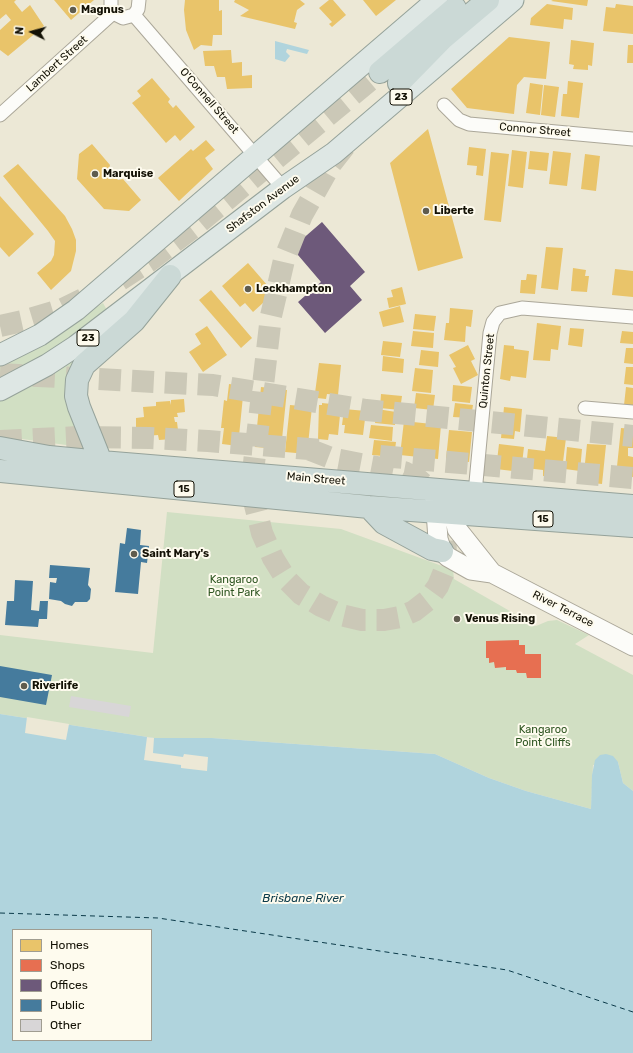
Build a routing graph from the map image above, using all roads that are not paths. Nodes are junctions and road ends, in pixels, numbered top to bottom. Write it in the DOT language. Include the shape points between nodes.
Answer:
graph roads {
  1 [pos="139,0"];
  2 [pos="437,0"];
  3 [pos="464,0"];
  4 [pos="488,0"];
  5 [pos="513,0"];
  6 [pos="112,6"];
  7 [pos="134,15"];
  8 [pos="380,72"];
  9 [pos="399,83"];
  10 [pos="444,104"];
  11 [pos="0,115"];
  12 [pos="633,139"];
  13 [pos="257,156"];
  14 [pos="283,188"];
  15 [pos="170,276"];
  16 [pos="633,317"];
  17 [pos="0,355"];
  18 [pos="0,390"];
  19 [pos="585,408"];
  20 [pos="633,412"];
  21 [pos="0,448"];
  22 [pos="102,462"];
  23 [pos="0,471"];
  24 [pos="442,491"];
  25 [pos="475,493"];
  26 [pos="633,506"];
  27 [pos="369,507"];
  28 [pos="444,513"];
  29 [pos="633,526"];
  30 [pos="442,550"];
  31 [pos="492,573"];
  32 [pos="633,646"];
  1 -- 7 [label="street"];
  2 -- 13 [label="main road"];
  3 -- 8 [label="highway"];
  4 -- 9 [label="highway" via="443,38"];
  5 -- 14 [label="main road, Shafston Avenue / 23" via="334,153"];
  6 -- 7 [label="street" via="124,18"];
  6 -- 11 [label="street, Lambert Street"];
  7 -- 13 [label="street, O'Connell Street"];
  10 -- 12 [label="street, Connor Street" via="459,120 469,124"];
  13 -- 14 [label="street, O'Connell Street"];
  13 -- 17 [label="main road" via="76,310 40,335"];
  14 -- 15 [label="main road, Shafston Avenue / 23"];
  15 -- 18 [label="main road, Shafston Avenue / 23" via="76,346"];
  15 -- 22 [label="highway" via="134,321 84,365 77,380 76,396 79,407"];
  16 -- 25 [label="street, Quinton Street" via="522,308 500,313 493,322 490,333"];
  19 -- 20 [label="street"];
  21 -- 22 [label="highway, Main Street / 15" via="49,457"];
  22 -- 24 [label="highway, Main Street / 15"];
  23 -- 27 [label="highway, Main Street / 15"];
  24 -- 25 [label="highway, Main Street / 15"];
  24 -- 28 [label="main road, River Terrace"];
  25 -- 26 [label="highway, Main Street / 15"];
  27 -- 28 [label="highway, Main Street / 15"];
  27 -- 30 [label="highway" via="384,522 432,549"];
  28 -- 29 [label="highway, Main Street / 15"];
  28 -- 30 [label="main road, River Terrace" via="438,539"];
  28 -- 31 [label="main road, River Terrace"];
  30 -- 31 [label="main road, River Terrace" via="452,560 471,570"];
  31 -- 32 [label="main road, River Terrace"];
}
